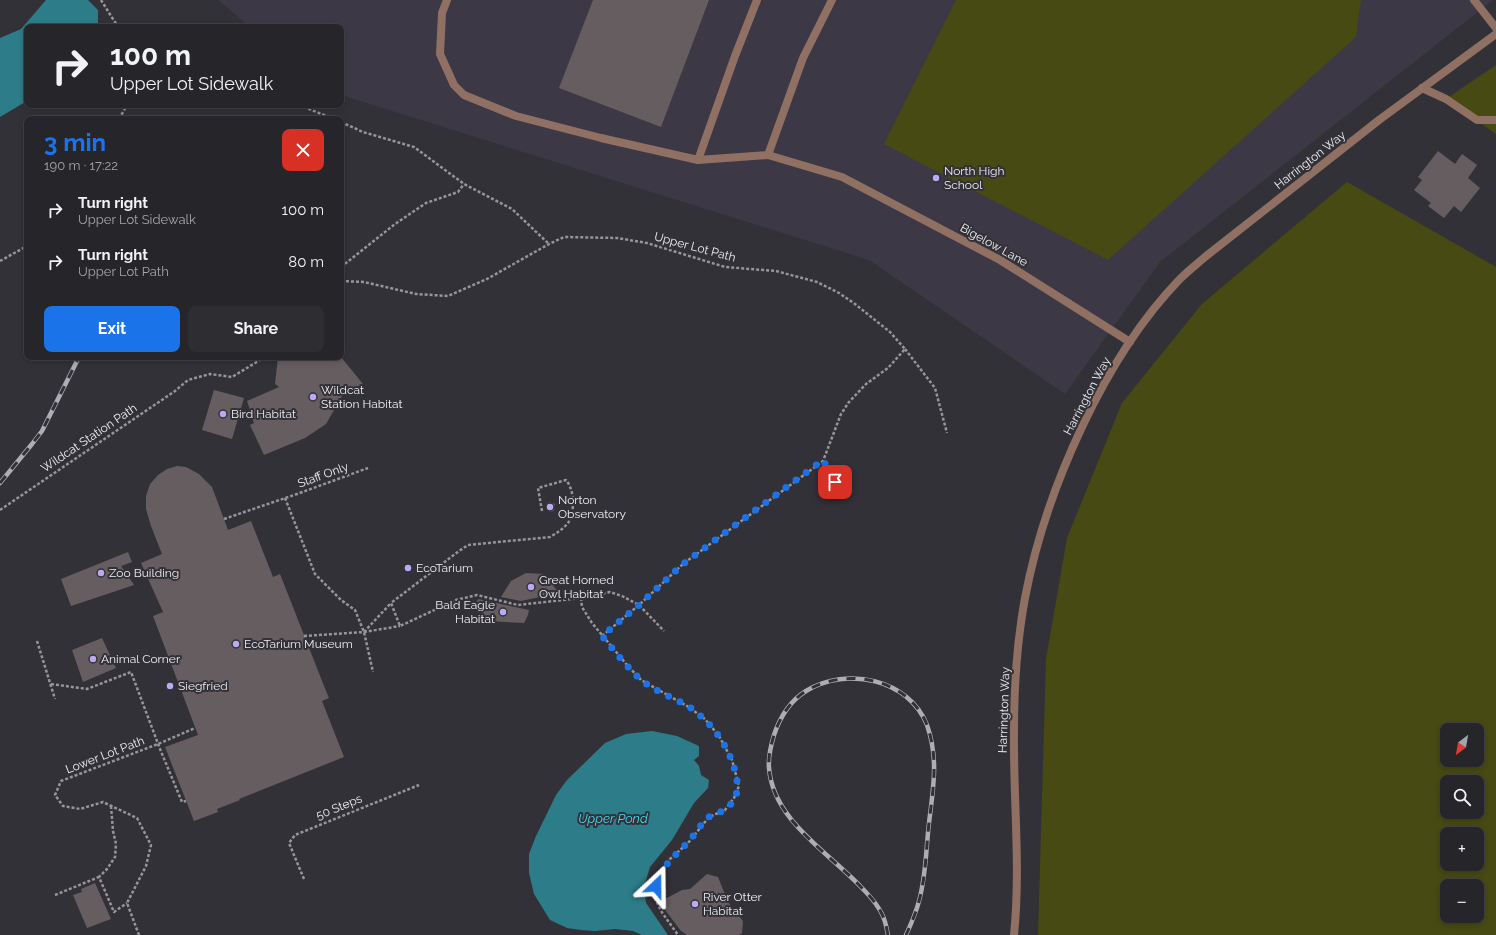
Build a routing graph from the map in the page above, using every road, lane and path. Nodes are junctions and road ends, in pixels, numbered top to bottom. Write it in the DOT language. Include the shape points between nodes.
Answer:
graph roads {
  1 [pos="101,0"];
  2 [pos="447,0"];
  3 [pos="757,0"];
  4 [pos="832,0"];
  5 [pos="1474,0"];
  6 [pos="116,24"];
  7 [pos="1496,28"];
  8 [pos="1496,34"];
  9 [pos="1422,88"];
  10 [pos="306,108"];
  11 [pos="326,116"];
  12 [pos="1496,120"];
  13 [pos="344,123"];
  14 [pos="768,155"];
  15 [pos="698,160"];
  16 [pos="464,184"];
  17 [pos="549,244"];
  18 [pos="24,248"];
  19 [pos="0,260"];
  20 [pos="344,265"];
  21 [pos="344,281"];
  22 [pos="1130,342"];
  23 [pos="905,349"];
  24 [pos="260,360"];
  25 [pos="947,433"];
  26 [pos="823,460"];
  27 [pos="368,468"];
  28 [pos="842,492"];
  29 [pos="286,498"];
  30 [pos="0,510"];
  31 [pos="542,510"];
  32 [pos="224,519"];
  33 [pos="581,598"];
  34 [pos="391,603"];
  35 [pos="639,605"];
  36 [pos="400,626"];
  37 [pos="664,631"];
  38 [pos="364,632"];
  39 [pos="304,636"];
  40 [pos="602,636"];
  41 [pos="37,641"];
  42 [pos="373,672"];
  43 [pos="51,684"];
  44 [pos="55,698"];
  45 [pos="195,728"];
  46 [pos="158,744"];
  47 [pos="419,785"];
  48 [pos="186,801"];
  49 [pos="111,806"];
  50 [pos="99,877"];
  51 [pos="304,879"];
  52 [pos="55,895"];
  53 [pos="127,903"];
  54 [pos="139,935"];
  55 [pos="678,935"];
  56 [pos="1014,935"];
  1 -- 6 [label="path"];
  2 -- 15 [label="street" via="442,13 440,54 454,84 464,95 516,116"];
  3 -- 15 [label="street"];
  4 -- 14 [label="street" via="804,58"];
  5 -- 7 [label="street"];
  8 -- 9 [label="street, Harrington Way"];
  9 -- 12 [label="street" via="1446,99 1477,120"];
  9 -- 22 [label="street, Harrington Way" via="1205,257 1163,298"];
  10 -- 11 [label="path"];
  13 -- 16 [label="path" via="363,132 414,147"];
  14 -- 15 [label="street"];
  14 -- 22 [label="street, Bigelow Lane" via="842,177 1000,260"];
  16 -- 17 [label="path" via="512,209"];
  16 -- 20 [label="path" via="458,192 426,203"];
  17 -- 21 [label="path, Upper Lot Path" via="487,279 448,296 416,294 364,282"];
  17 -- 23 [label="path, Upper Lot Path" via="564,237 617,238 647,243 726,267 776,271 817,282 855,304 890,332"];
  18 -- 19 [label="path"];
  22 -- 56 [label="street, Harrington Way" via="1087,417 1069,456 1036,550 1025,599 1019,642 1014,729 1018,876"];
  23 -- 25 [label="path, Upper Lot Path" via="935,388"];
  23 -- 26 [label="path" via="888,368 866,384 849,402"];
  24 -- 30 [label="path, Wildcat Station Path" via="232,377 210,374 188,380"];
  26 -- 28 [label="path"];
  26 -- 35 [label="path" via="683,564"];
  27 -- 29 [label="path, Staff Only"];
  29 -- 32 [label="path, Staff Only"];
  29 -- 38 [label="path, Staff Only" via="315,574 355,610"];
  31 -- 34 [label="path" via="538,488 566,480 570,485 573,499 572,510 568,522 561,531 550,537 468,545"];
  33 -- 35 [label="path" via="610,592"];
  33 -- 36 [label="path" via="518,605 477,595 456,600"];
  33 -- 40 [label="path" via="582,608"];
  34 -- 36 [label="path"];
  34 -- 38 [label="path"];
  35 -- 37 [label="path"];
  35 -- 40 [label="path"];
  36 -- 38 [label="path"];
  38 -- 39 [label="path"];
  38 -- 42 [label="path"];
  40 -- 55 [label="path" via="641,680 705,719 732,760 736,774 739,786 725,810 709,816 660,872 654,896"];
  41 -- 43 [label="path"];
  43 -- 44 [label="path"];
  43 -- 46 [label="path" via="87,689 131,672"];
  45 -- 46 [label="path, Lower Lot Path"];
  46 -- 48 [label="path" via="182,802"];
  46 -- 49 [label="path, Lower Lot Path" via="61,781 55,795 63,806 80,809 103,802"];
  47 -- 51 [label="path, 50 Steps" via="295,835 289,843"];
  49 -- 50 [label="path" via="116,844 115,857"];
  49 -- 53 [label="path, Lower Lot Path" via="137,818 151,845 146,866"];
  50 -- 52 [label="path"];
  50 -- 53 [label="path" via="114,912"];
  53 -- 54 [label="path"];
}
